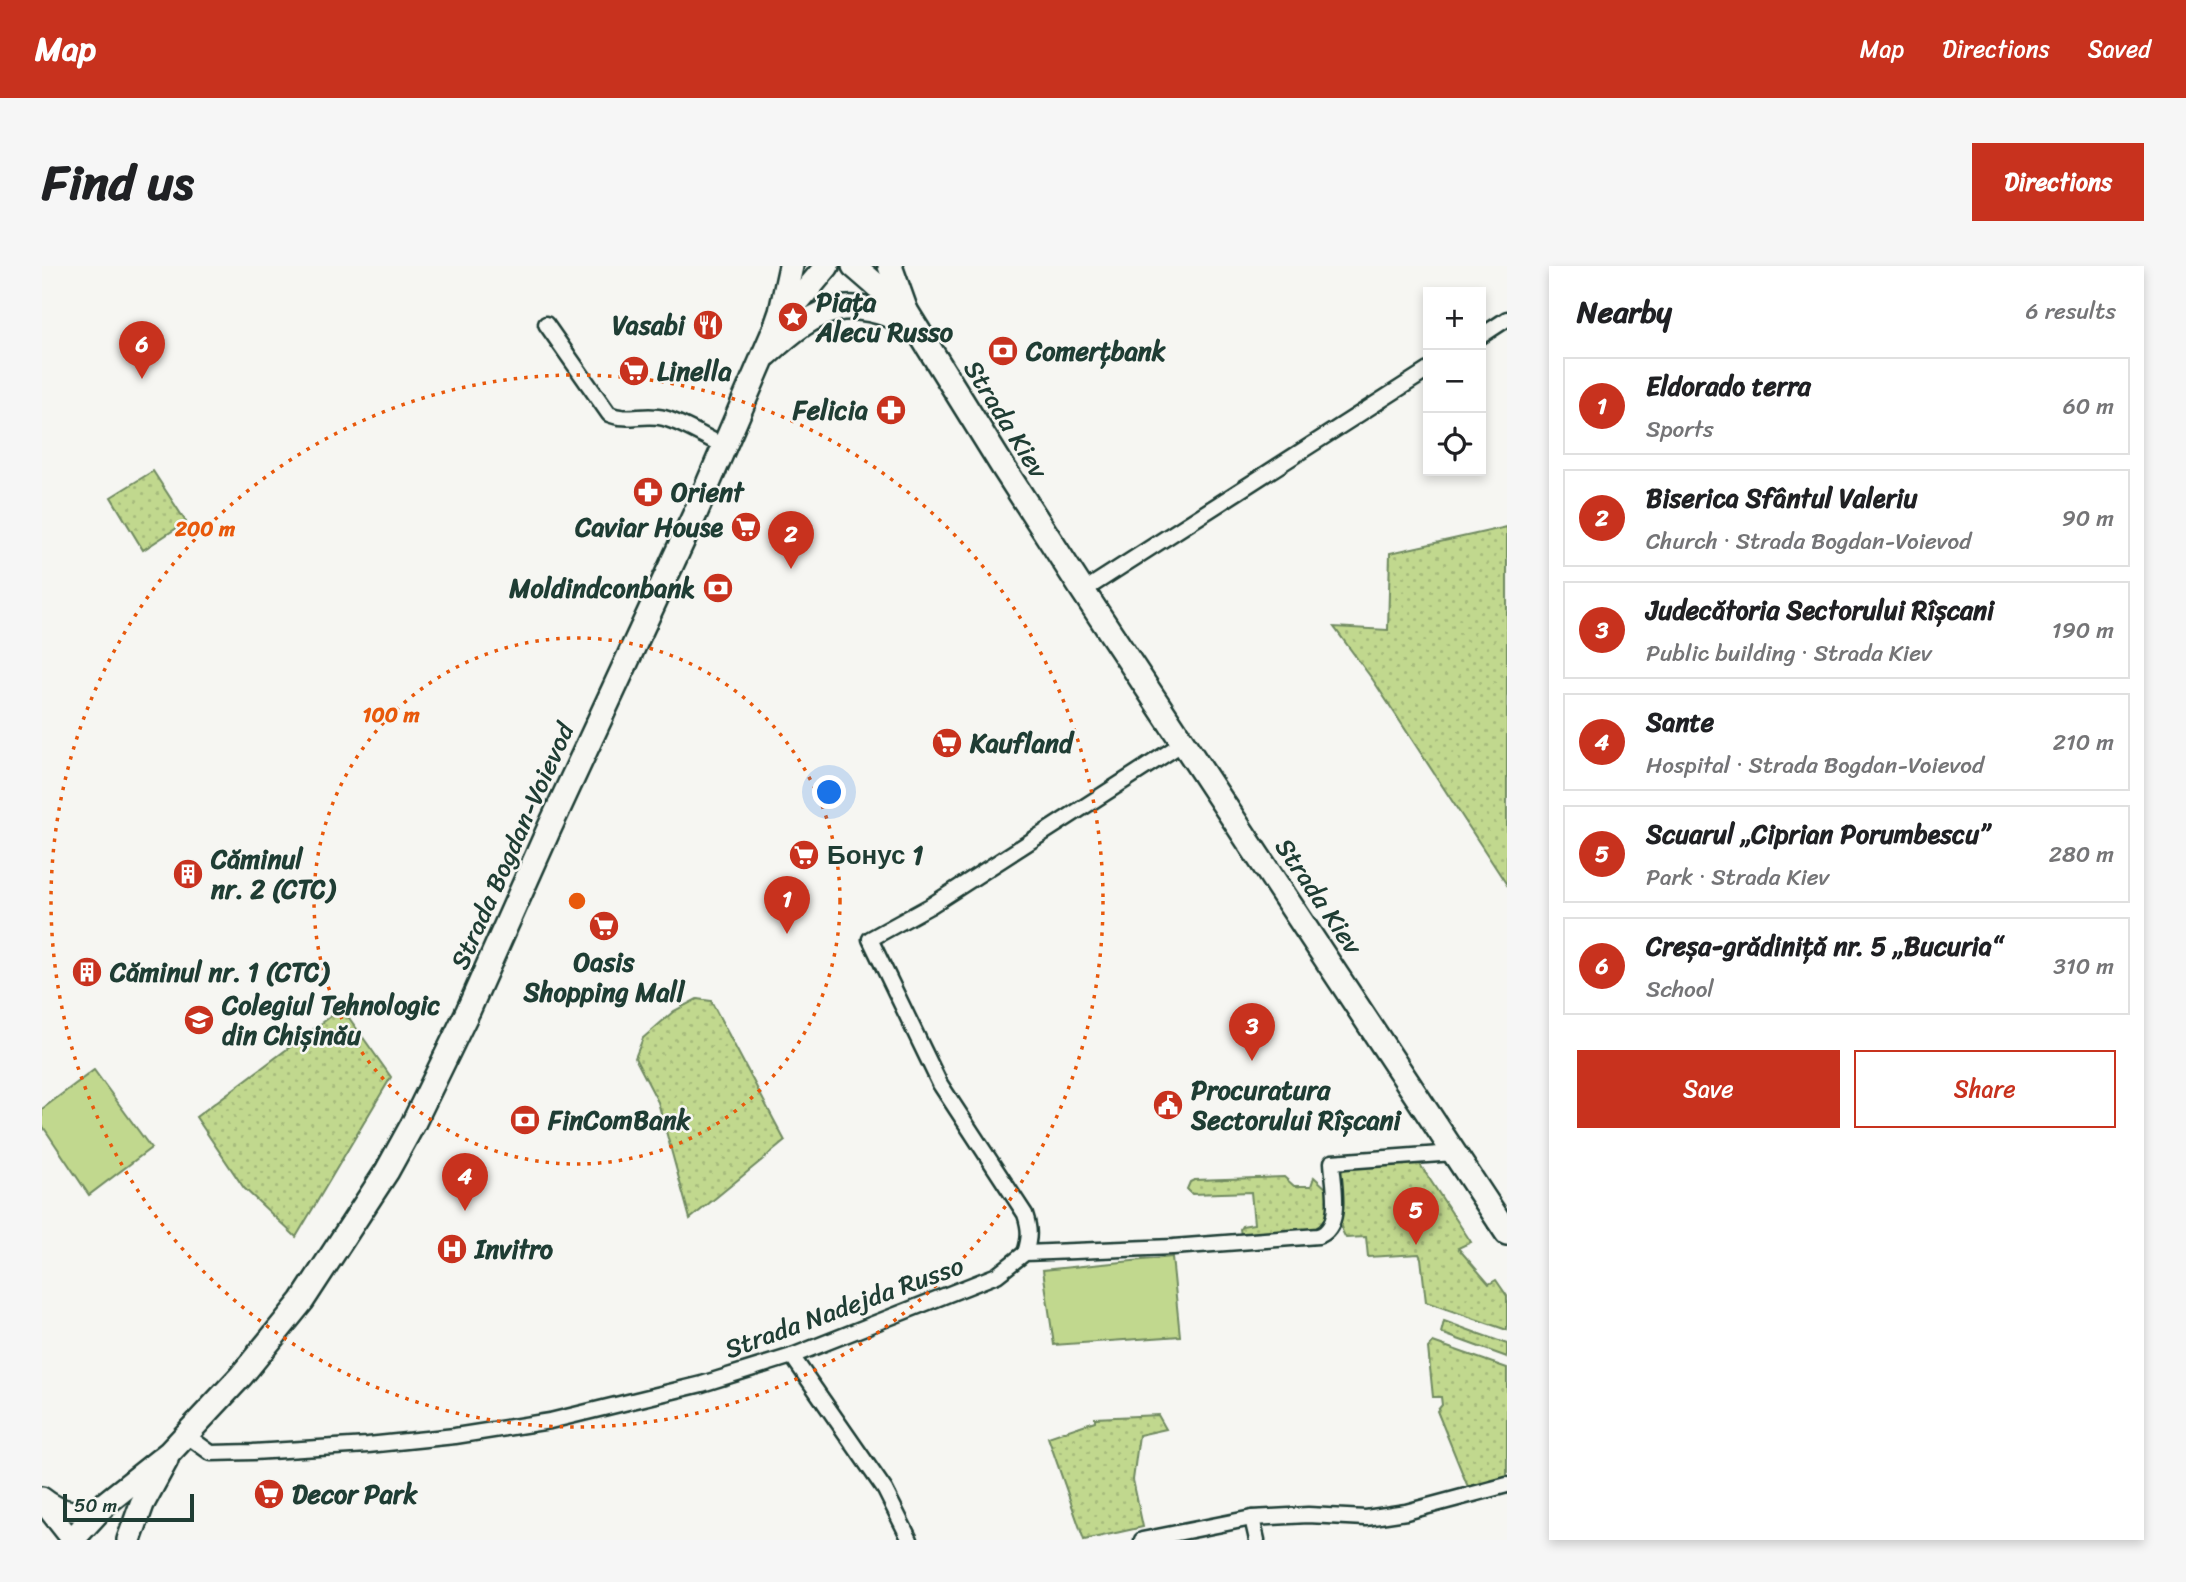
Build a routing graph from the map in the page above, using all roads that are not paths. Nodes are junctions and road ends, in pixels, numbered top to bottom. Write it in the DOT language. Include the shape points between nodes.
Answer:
graph roads {
  1 [pos="791,266"];
  2 [pos="827,266"];
  3 [pos="854,266"];
  4 [pos="890,266"];
  5 [pos="910,318"];
  6 [pos="1507,319"];
  7 [pos="546,324"];
  8 [pos="775,329"];
  9 [pos="1486,333"];
  10 [pos="763,358"];
  11 [pos="1423,372"];
  12 [pos="725,447"];
  13 [pos="1083,592"];
  14 [pos="1183,743"];
  15 [pos="1454,1153"];
  16 [pos="1507,1233"];
  17 [pos="1025,1253"];
  18 [pos="792,1356"];
  19 [pos="186,1435"];
  20 [pos="169,1453"];
  21 [pos="1507,1485"];
  22 [pos="42,1500"];
  23 [pos="106,1503"];
  24 [pos="1252,1518"];
  25 [pos="72,1540"];
  26 [pos="129,1540"];
  27 [pos="910,1540"];
  28 [pos="1142,1540"];
  29 [pos="1257,1540"];
  1 -- 8 [label="main road, Strada Bogdan-Voievod"];
  2 -- 8 [label="main road, Strada Bogdan-Voievod"];
  3 -- 5 [label="main road, Strada Kiev"];
  4 -- 5 [label="main road, Strada Kiev"];
  5 -- 10 [label="main road" via="859,307 831,309 801,325"];
  5 -- 13 [label="main road, Strada Kiev"];
  6 -- 9 [label="street"];
  7 -- 12 [label="street" via="609,414 625,419 666,418"];
  8 -- 10 [label="main road, Strada Bogdan-Voievod"];
  10 -- 12 [label="main road, Strada Bogdan-Voievod"];
  11 -- 13 [label="street"];
  12 -- 19 [label="main road, Strada Bogdan-Voievod" via="414,1122 302,1301"];
  13 -- 14 [label="main road, Strada Kiev"];
  14 -- 15 [label="main road, Strada Kiev"];
  14 -- 17 [label="street" via="942,899 870,939 940,1084 1025,1214 1030,1239"];
  15 -- 16 [label="main road, Strada Kiev"];
  15 -- 17 [label="street" via="1332,1162 1334,1219 1330,1230 1318,1236"];
  17 -- 18 [label="street, Strada Nadejda Russo" via="997,1276"];
  18 -- 19 [label="street, Strada Nadejda Russo" via="625,1404 455,1436 211,1453"];
  18 -- 27 [label="street" via="885,1490"];
  19 -- 20 [label="main road, Strada Bogdan-Voievod"];
  20 -- 23 [label="main road, Strada Bogdan-Voievod"];
  20 -- 26 [label="main road, Strada Bogdan-Voievod"];
  21 -- 24 [label="street" via="1366,1518"];
  22 -- 23 [label="main road" via="72,1512"];
  22 -- 25 [label="main road"];
  23 -- 25 [label="main road, Strada Bogdan-Voievod"];
  24 -- 28 [label="street"];
  24 -- 29 [label="street"];
}
